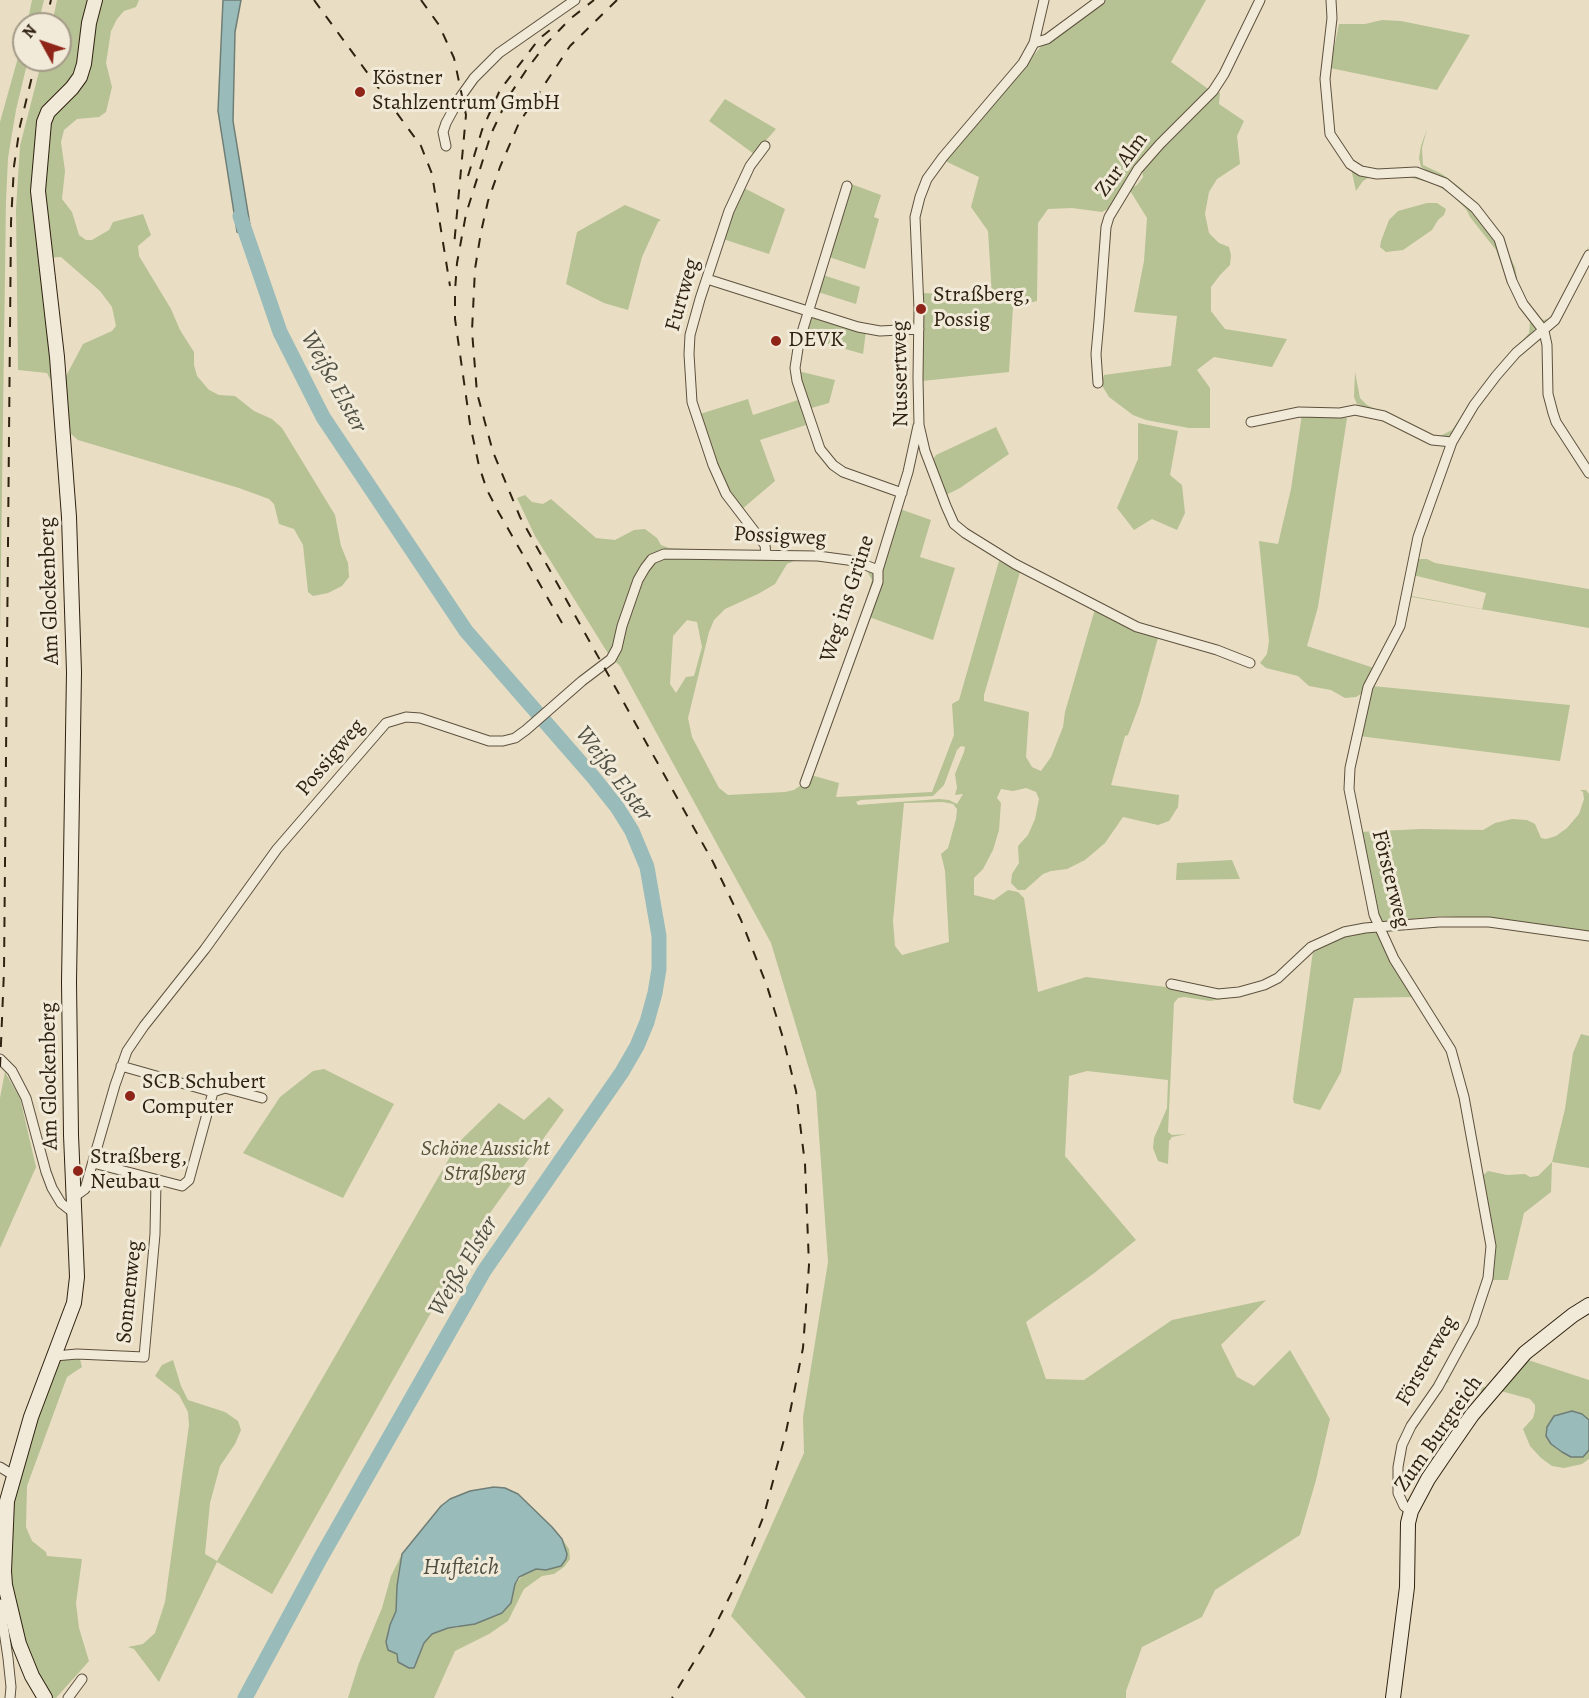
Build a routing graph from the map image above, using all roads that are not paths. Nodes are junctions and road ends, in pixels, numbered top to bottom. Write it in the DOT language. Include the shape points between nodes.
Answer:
graph roads {
  1 [pos="95,0"];
  2 [pos="575,0"];
  3 [pos="1044,0"];
  4 [pos="1100,0"];
  5 [pos="1260,0"];
  6 [pos="1331,0"];
  7 [pos="1034,43"];
  8 [pos="446,146"];
  9 [pos="765,146"];
  10 [pos="847,186"];
  11 [pos="1589,255"];
  12 [pos="707,279"];
  13 [pos="808,312"];
  14 [pos="919,329"];
  15 [pos="1544,331"];
  16 [pos="1098,383"];
  17 [pos="1251,422"];
  18 [pos="920,425"];
  19 [pos="1452,442"];
  20 [pos="1589,473"];
  21 [pos="902,493"];
  22 [pos="766,555"];
  23 [pos="878,570"];
  24 [pos="1250,663"];
  25 [pos="805,783"];
  26 [pos="1379,928"];
  27 [pos="1589,936"];
  28 [pos="1171,984"];
  29 [pos="0,1059"];
  30 [pos="121,1066"];
  31 [pos="213,1092"];
  32 [pos="262,1098"];
  33 [pos="93,1163"];
  34 [pos="156,1180"];
  35 [pos="74,1197"];
  36 [pos="75,1214"];
  37 [pos="1589,1305"];
  38 [pos="55,1356"];
  39 [pos="0,1467"];
  40 [pos="13,1475"];
  41 [pos="1411,1511"];
  42 [pos="2,1571"];
  43 [pos="5,1585"];
  44 [pos="0,1599"];
  45 [pos="0,1604"];
  46 [pos="82,1679"];
  47 [pos="10,1698"];
  48 [pos="45,1698"];
  49 [pos="68,1698"];
  50 [pos="1393,1698"];
  1 -- 35 [label="main road, Am Glockenberg" via="80,77 48,112 44,122 38,191 57,357 69,517 74,672 69,982"];
  2 -- 8 [label="street" via="499,53 474,78 446,123"];
  3 -- 7 [label="street, Nussertweg"];
  4 -- 7 [label="street" via="1047,39"];
  5 -- 16 [label="street, Zur Alm" via="1213,91 1138,170 1109,217 1098,332"];
  6 -- 15 [label="street" via="1325,79 1330,134 1350,164 1361,171 1416,171 1445,183 1474,208 1498,239 1523,304"];
  7 -- 14 [label="street, Nussertweg" via="1023,63 927,179 915,217"];
  9 -- 12 [label="street, Furtweg" via="739,186"];
  10 -- 13 [label="street"];
  11 -- 15 [label="street, Försterweg" via="1555,320"];
  12 -- 13 [label="street"];
  12 -- 22 [label="street, Furtweg" via="690,335 692,402 726,494 765,545"];
  13 -- 14 [label="street" via="880,331"];
  13 -- 21 [label="street" via="795,369 820,449 843,472"];
  14 -- 18 [label="street, Nussertweg"];
  15 -- 19 [label="street, Försterweg" via="1496,375"];
  15 -- 20 [label="street" via="1553,413"];
  17 -- 19 [label="street" via="1299,412 1340,414 1355,410 1384,416 1432,440"];
  18 -- 21 [label="street, Weg ins Grüne"];
  18 -- 24 [label="street, Nussertweg" via="942,498 954,524 965,533 1015,564 1137,627"];
  19 -- 26 [label="street, Försterweg" via="1418,537 1400,626 1368,687 1350,768 1353,814"];
  21 -- 23 [label="street, Weg ins Grüne"];
  22 -- 23 [label="street, Possigweg" via="818,556"];
  22 -- 30 [label="street, Possigweg" via="678,553 652,559 638,580 611,659 515,738 489,741 420,718 406,717 386,723 277,849 206,949 144,1026"];
  23 -- 25 [label="street, Weg ins Grüne" via="878,582 864,624"];
  26 -- 27 [label="street" via="1489,922"];
  26 -- 28 [label="street" via="1344,932 1316,944 1278,978 1256,988 1218,994"];
  26 -- 41 [label="street, Försterweg" via="1451,1050 1464,1097 1491,1246 1488,1278 1473,1323 1401,1445 1398,1493"];
  29 -- 36 [label="street" via="12,1071 26,1098 52,1188"];
  30 -- 31 [label="street"];
  30 -- 33 [label="street, Possigweg"];
  31 -- 32 [label="street" via="225,1088"];
  31 -- 34 [label="street" via="189,1180 182,1186"];
  33 -- 34 [label="street"];
  33 -- 35 [label="street, Possigweg" via="85,1189"];
  34 -- 38 [label="street, Sonnenweg" via="144,1356"];
  35 -- 36 [label="main road, Am Glockenberg"];
  36 -- 38 [label="main road, Am Glockenberg" via="74,1303"];
  37 -- 41 [label="main road, Zum Burgteich" via="1525,1353 1472,1415"];
  38 -- 40 [label="main road, Am Glockenberg"];
  39 -- 40 [label="street"];
  40 -- 42 [label="main road, Am Glockenberg" via="7,1501"];
  41 -- 50 [label="main road, Zum Burgteich" via="1407,1587"];
  42 -- 43 [label="main road, Am Glockenberg"];
  43 -- 44 [label="street"];
  43 -- 48 [label="main road, Am Glockenberg" via="19,1644"];
  45 -- 47 [label="street"];
  46 -- 49 [label="street"];
}
